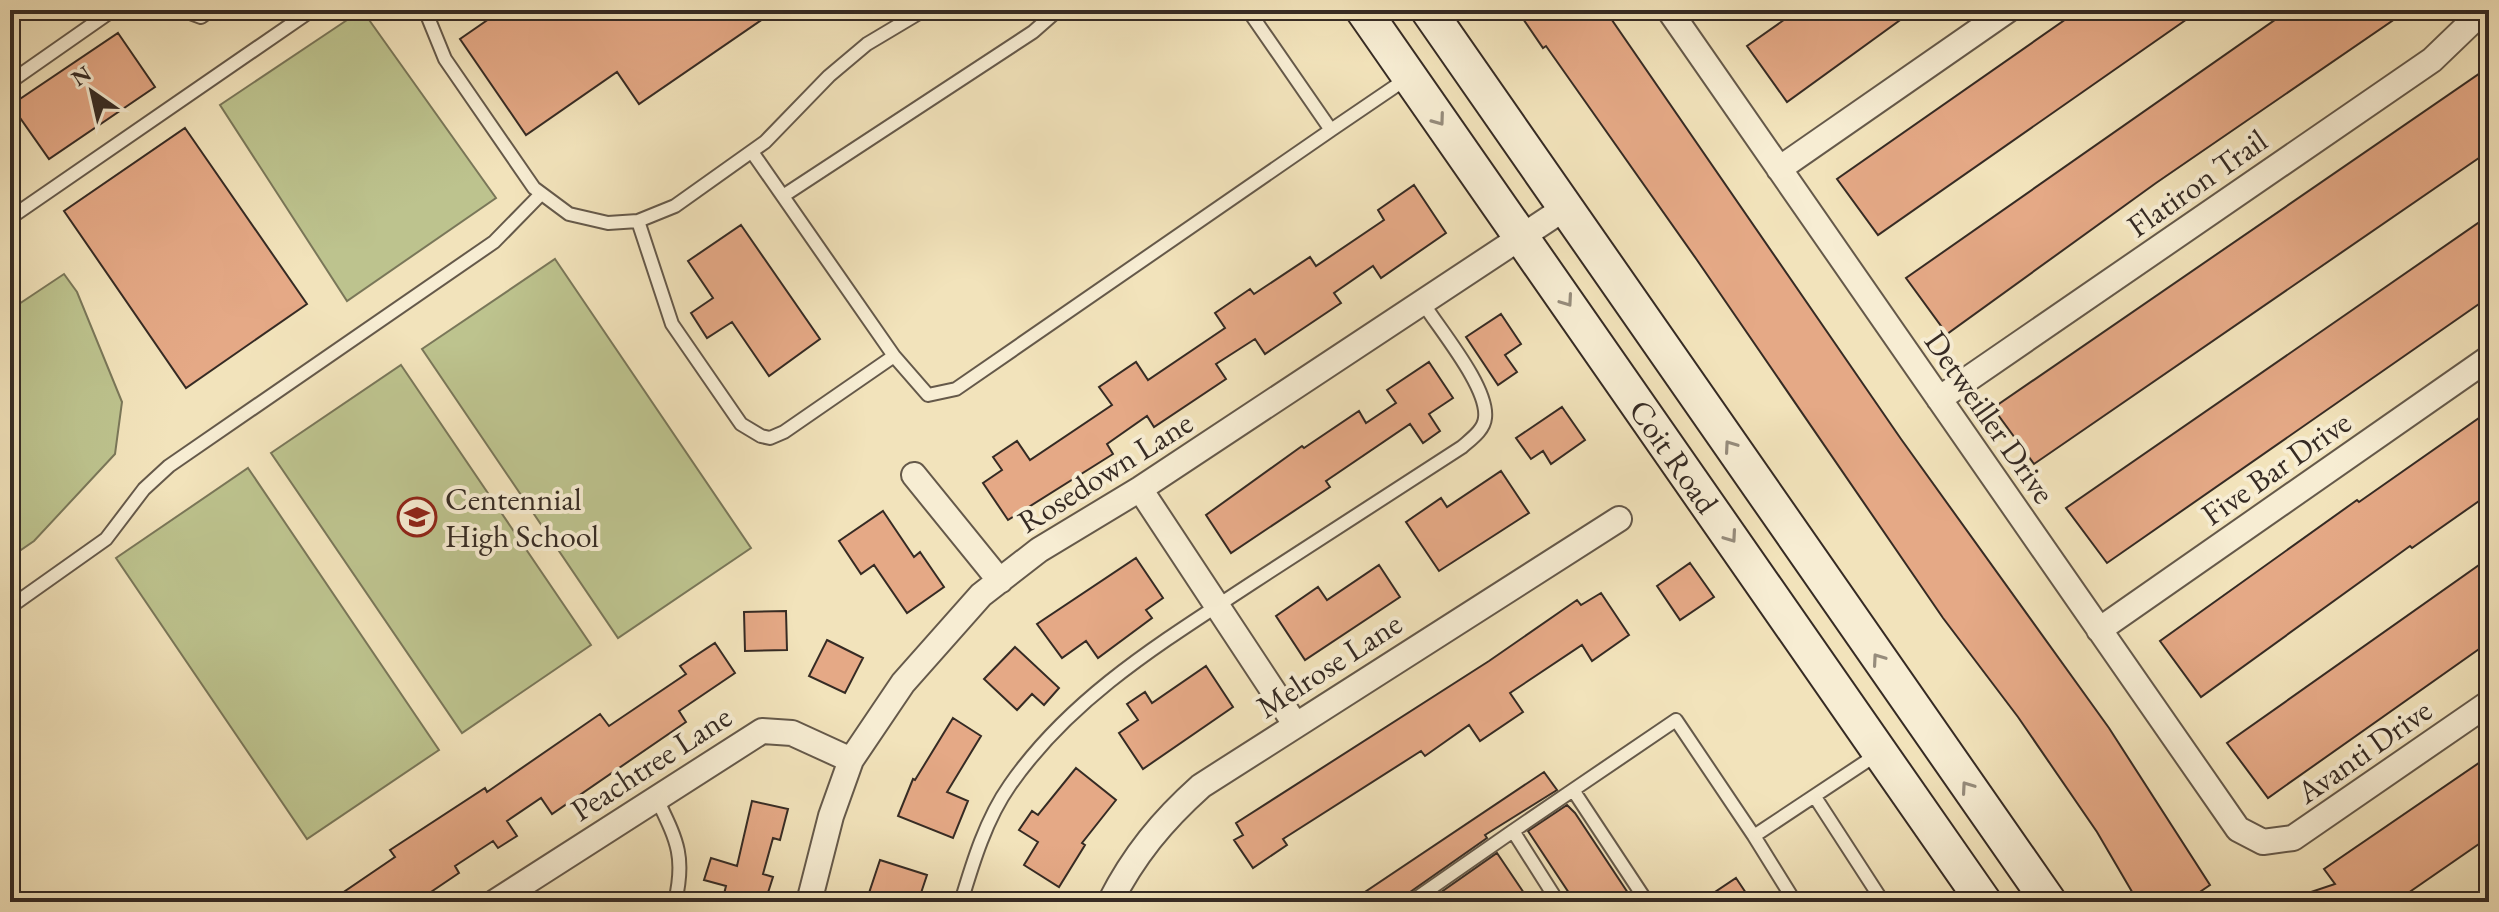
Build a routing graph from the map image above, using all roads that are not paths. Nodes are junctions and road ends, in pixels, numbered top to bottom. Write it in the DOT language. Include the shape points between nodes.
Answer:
graph roads {
  1 [pos="113,10"];
  2 [pos="182,10"];
  3 [pos="211,10"];
  4 [pos="312,10"];
  5 [pos="425,10"];
  6 [pos="924,10"];
  7 [pos="1058,10"];
  8 [pos="1248,10"];
  9 [pos="1363,10"];
  10 [pos="1428,10"];
  11 [pos="1669,10"];
  12 [pos="2008,10"];
  13 [pos="2484,10"];
  14 [pos="1408,78"];
  15 [pos="10,82"];
  16 [pos="1331,130"];
  17 [pos="752,152"];
  18 [pos="1779,169"];
  19 [pos="541,194"];
  20 [pos="783,196"];
  21 [pos="1565,208"];
  22 [pos="10,218"];
  23 [pos="638,221"];
  24 [pos="1523,237"];
  25 [pos="1423,303"];
  26 [pos="894,356"];
  27 [pos="2489,358"];
  28 [pos="1939,399"];
  29 [pos="914,475"];
  30 [pos="1140,489"];
  31 [pos="1619,519"];
  32 [pos="1000,581"];
  33 [pos="1217,606"];
  34 [pos="10,607"];
  35 [pos="2099,630"];
  36 [pos="2489,703"];
  37 [pos="1295,724"];
  38 [pos="1923,724"];
  39 [pos="1880,752"];
  40 [pos="851,760"];
  41 [pos="1573,790"];
  42 [pos="656,797"];
  43 [pos="1815,797"];
  44 [pos="1513,831"];
  45 [pos="1754,836"];
  46 [pos="2272,843"];
  47 [pos="495,902"];
  48 [pos="675,902"];
  49 [pos="809,902"];
  50 [pos="961,902"];
  51 [pos="1110,902"];
  52 [pos="1411,902"];
  53 [pos="1558,902"];
  54 [pos="1647,902"];
  55 [pos="1795,902"];
  56 [pos="1883,902"];
  57 [pos="1984,902"];
  58 [pos="2049,902"];
  1 -- 15 [label="lane"];
  2 -- 3 [label="lane" via="201,17"];
  4 -- 22 [label="lane"];
  5 -- 19 [label="lane" via="445,59"];
  6 -- 17 [label="lane" via="867,44"];
  7 -- 20 [label="lane" via="1033,32"];
  8 -- 16 [label="lane"];
  9 -- 14 [label="main road, Coit Road"];
  10 -- 21 [label="main road, Coit Road"];
  11 -- 18 [label="street, Detweiller Drive"];
  12 -- 18 [label="street"];
  13 -- 28 [label="street, Flatiron Trail" via="2432,60"];
  14 -- 16 [label="lane"];
  14 -- 24 [label="main road, Coit Road, one-way"];
  16 -- 26 [label="lane" via="956,389 928,395"];
  17 -- 20 [label="lane"];
  17 -- 23 [label="lane" via="675,206"];
  18 -- 28 [label="street, Detweiller Drive"];
  19 -- 23 [label="lane" via="578,218"];
  19 -- 34 [label="lane" via="494,242 169,466 106,539"];
  20 -- 26 [label="lane"];
  21 -- 24 [label="street, Rosedown Lane"];
  38 -- 21 [label="main road, Coit Road, one-way"];
  23 -- 26 [label="lane" via="672,324 751,433 779,435"];
  24 -- 25 [label="street, Rosedown Lane"];
  24 -- 39 [label="main road, Coit Road, one-way"];
  25 -- 30 [label="street, Rosedown Lane"];
  25 -- 33 [label="lane" via="1483,396 1480,430 1462,447"];
  27 -- 35 [label="street, Five Bar Drive"];
  28 -- 35 [label="street, Detweiller Drive"];
  29 -- 32 [label="street"];
  30 -- 32 [label="street, Rosedown Lane" via="1039,550"];
  30 -- 33 [label="street"];
  31 -- 37 [label="street, Melrose Lane"];
  32 -- 40 [label="street, Rosedown Lane" via="935,643"];
  33 -- 37 [label="street"];
  33 -- 50 [label="lane" via="1117,674 1040,747 1008,788 981,841"];
  35 -- 46 [label="street, Detweiller Drive" via="2238,829"];
  36 -- 46 [label="street, Avanti Drive" via="2300,834"];
  37 -- 51 [label="street, Melrose Lane" via="1201,786 1164,820 1131,861"];
  38 -- 39 [label="main road"];
  58 -- 38 [label="main road, Coit Road, one-way"];
  39 -- 43 [label="lane"];
  39 -- 57 [label="main road, Coit Road"];
  40 -- 42 [label="street, Peachtree Lane" via="792,733 762,731"];
  40 -- 49 [label="street, Rosedown Lane"];
  41 -- 44 [label="lane"];
  41 -- 45 [label="lane" via="1676,720"];
  41 -- 54 [label="lane"];
  42 -- 47 [label="street, Peachtree Lane"];
  42 -- 48 [label="lane" via="682,854"];
  43 -- 45 [label="lane"];
  43 -- 56 [label="lane"];
  44 -- 52 [label="lane"];
  44 -- 53 [label="lane"];
  45 -- 55 [label="lane"];
}
